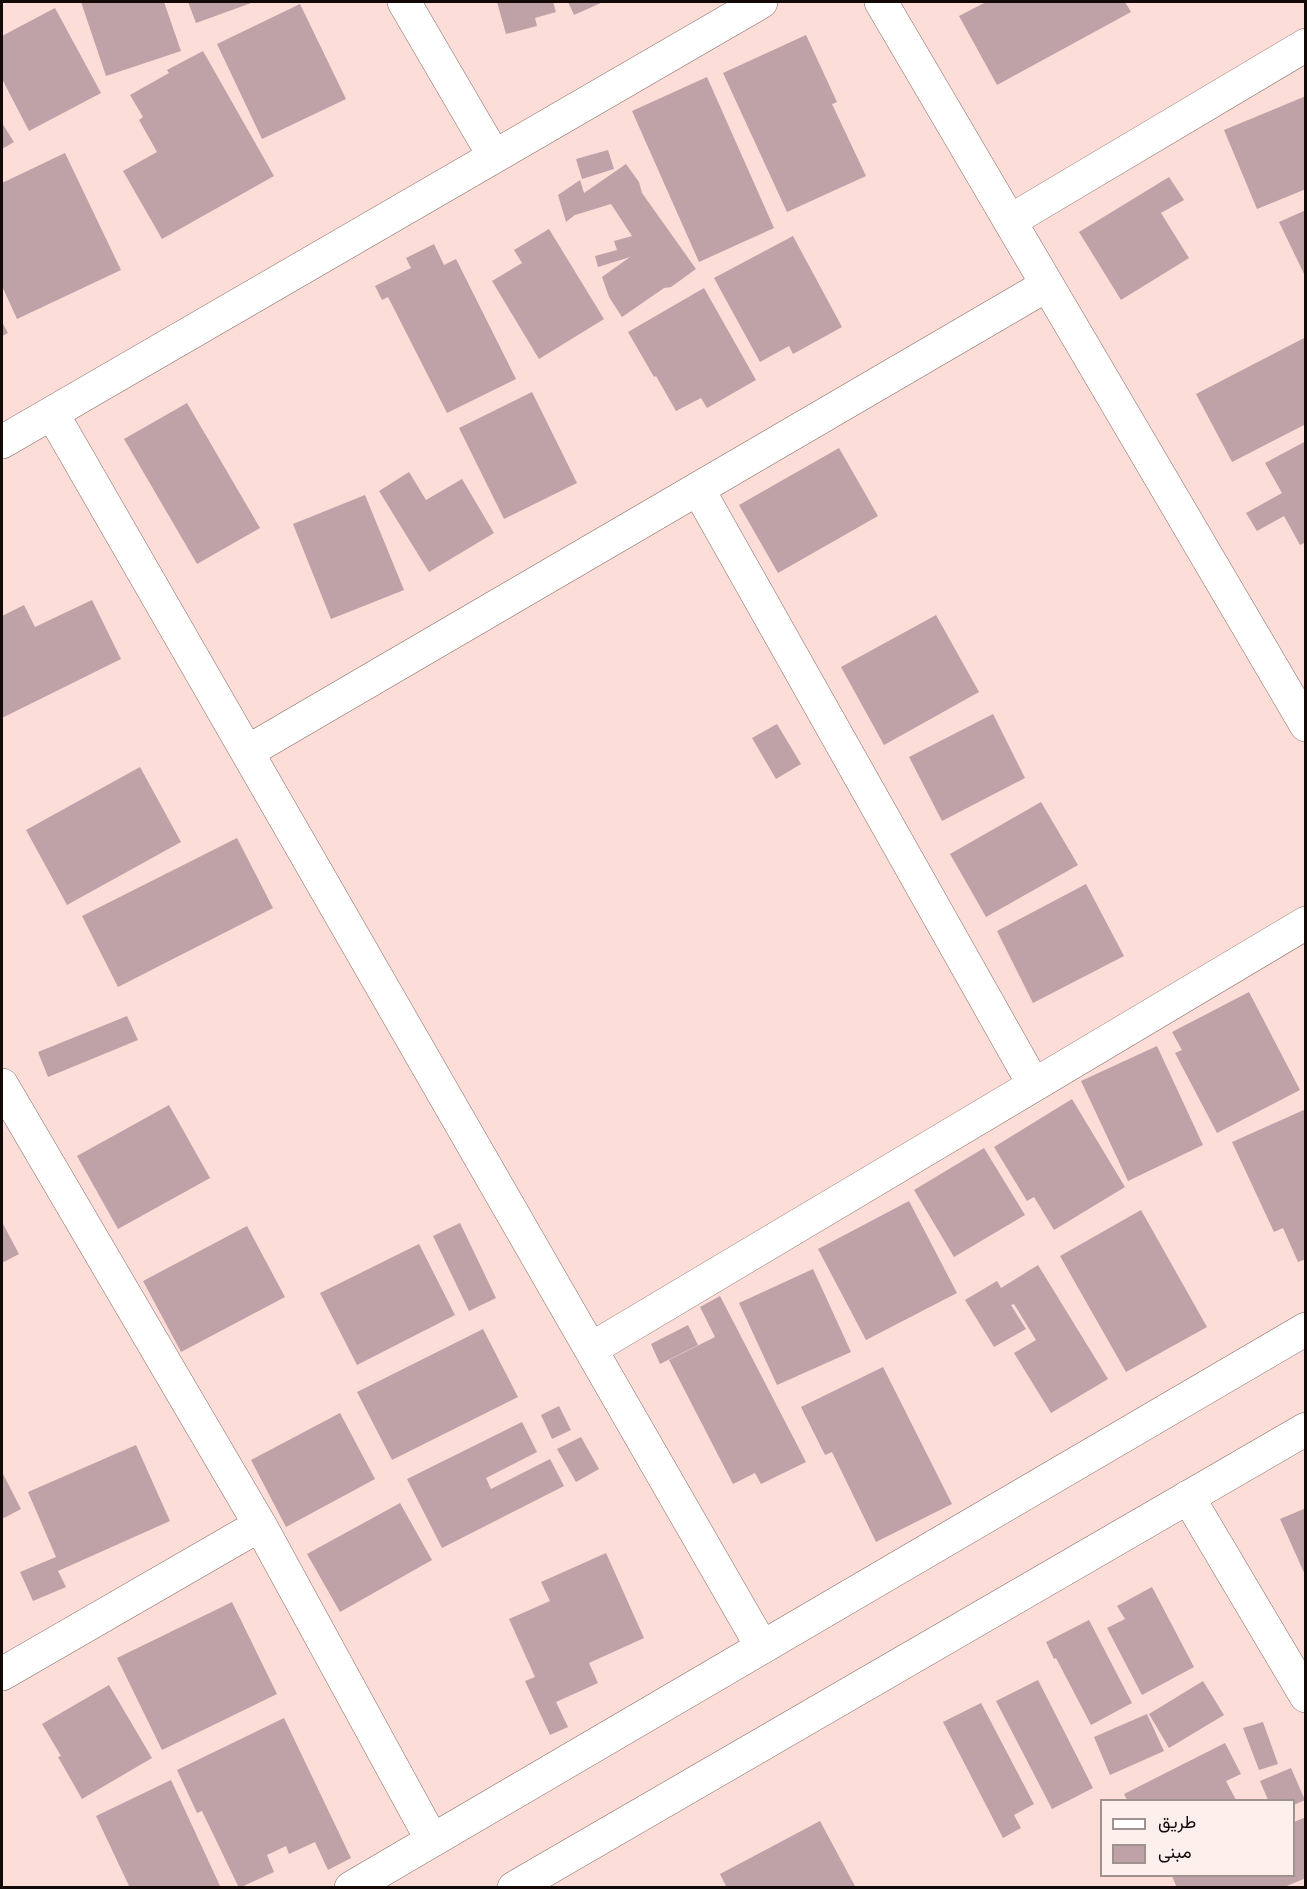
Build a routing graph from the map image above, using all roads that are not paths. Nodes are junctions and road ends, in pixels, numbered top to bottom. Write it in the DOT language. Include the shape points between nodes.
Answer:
graph roads {
  1 [pos="404,2"];
  2 [pos="761,2"];
  3 [pos="881,2"];
  4 [pos="1305,45"];
  5 [pos="494,156"];
  6 [pos="1010,221"];
  7 [pos="1047,285"];
  8 [pos="52,413"];
  9 [pos="2,442"];
  10 [pos="698,489"];
  11 [pos="1305,725"];
  12 [pos="247,752"];
  13 [pos="1305,923"];
  14 [pos="2,1085"];
  15 [pos="1034,1085"];
  16 [pos="1305,1329"];
  17 [pos="591,1349"];
  18 [pos="1305,1429"];
  19 [pos="1188,1497"];
  20 [pos="260,1526"];
  21 [pos="762,1647"];
  22 [pos="2,1674"];
  23 [pos="1305,1696"];
  24 [pos="432,1840"];
  25 [pos="351,1887"];
  26 [pos="514,1887"];
  1 -- 5 [label="street"];
  2 -- 5 [label="street"];
  3 -- 6 [label="street"];
  4 -- 6 [label="street"];
  5 -- 8 [label="street"];
  6 -- 7 [label="street"];
  7 -- 10 [label="street"];
  7 -- 11 [label="street"];
  8 -- 9 [label="street"];
  8 -- 12 [label="street"];
  10 -- 12 [label="street"];
  10 -- 15 [label="street"];
  12 -- 17 [label="street"];
  13 -- 15 [label="street"];
  14 -- 20 [label="street"];
  15 -- 17 [label="street"];
  16 -- 21 [label="street"];
  17 -- 21 [label="street"];
  18 -- 19 [label="street"];
  19 -- 23 [label="street"];
  19 -- 26 [label="street"];
  20 -- 22 [label="street"];
  20 -- 24 [label="street"];
  21 -- 24 [label="street"];
  24 -- 25 [label="street"];
}
